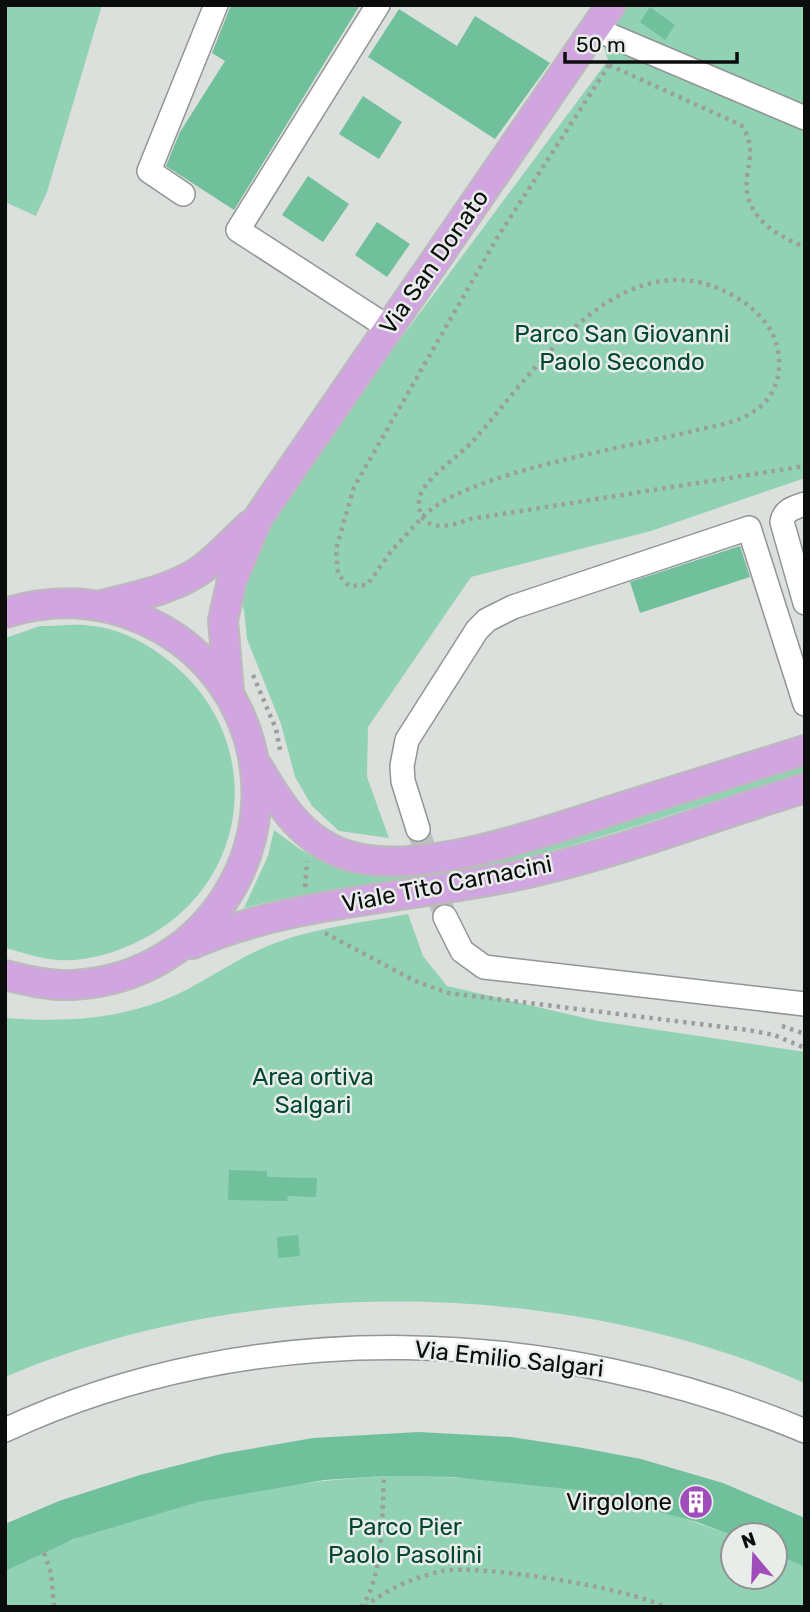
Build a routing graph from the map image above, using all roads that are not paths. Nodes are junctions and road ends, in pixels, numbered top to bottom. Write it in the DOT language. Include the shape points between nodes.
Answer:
graph roads {
  1 [pos="216,5"];
  2 [pos="378,5"];
  3 [pos="611,5"];
  4 [pos="588,39"];
  5 [pos="805,118"];
  6 [pos="183,194"];
  7 [pos="389,328"];
  8 [pos="805,504"];
  9 [pos="258,518"];
  10 [pos="805,603"];
  11 [pos="99,605"];
  12 [pos="5,613"];
  13 [pos="229,692"];
  14 [pos="803,692"];
  15 [pos="805,750"];
  16 [pos="255,762"];
  17 [pos="805,788"];
  18 [pos="418,829"];
  19 [pos="445,917"];
  20 [pos="171,954"];
  21 [pos="5,975"];
  22 [pos="38,983"];
  23 [pos="5,988"];
  24 [pos="805,1004"];
  25 [pos="5,1430"];
  26 [pos="805,1431"];
  1 -- 6 [label="street" via="149,172"];
  2 -- 7 [label="street" via="238,230"];
  3 -- 4 [label="main road, Via San Donato"];
  4 -- 5 [label="street"];
  4 -- 7 [label="main road, Via San Donato"];
  7 -- 9 [label="main road, Via San Donato"];
  8 -- 10 [label="street" via="783,514 782,522"];
  9 -- 11 [label="main road, Via San Donato" via="205,567 187,577 149,594"];
  9 -- 13 [label="main road, Via San Donato" via="232,580 223,620"];
  11 -- 12 [label="main road" via="63,602"];
  11 -- 13 [label="main road" via="163,629 189,647"];
  13 -- 16 [label="main road"];
  14 -- 18 [label="street" via="749,528 499,612 477,630 407,740 403,781"];
  15 -- 16 [label="main road, Viale Tito Carnacini" via="515,840 423,859 377,861 317,842 292,820"];
  16 -- 20 [label="main road" via="252,838 240,874 220,907"];
  17 -- 20 [label="main road, Viale Tito Carnacini" via="513,877 287,912 231,927"];
  19 -- 24 [label="street" via="462,951 484,967"];
  20 -- 22 [label="main road" via="104,981"];
  21 -- 22 [label="main road"];
  22 -- 23 [label="main road"];
  25 -- 26 [label="street, Via Emilio Salgari" via="91,1397 218,1365 334,1350 412,1348 526,1356 634,1375 686,1387"];
}
